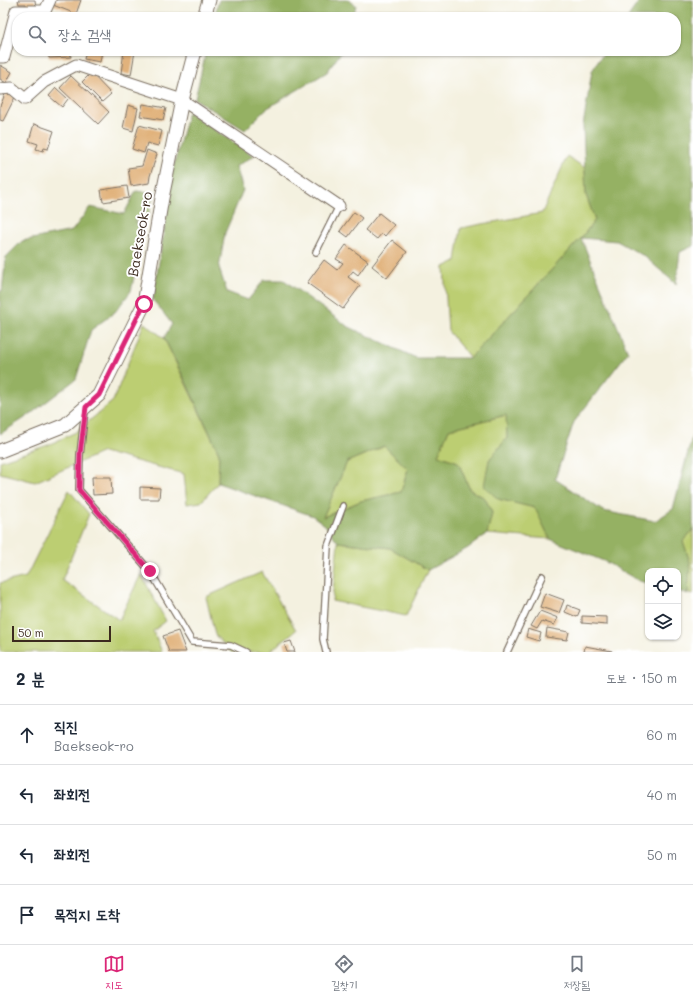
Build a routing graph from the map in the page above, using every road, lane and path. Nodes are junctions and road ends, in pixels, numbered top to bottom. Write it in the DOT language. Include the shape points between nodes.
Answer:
graph roads {
  1 [pos="50,0"];
  2 [pos="209,0"];
  3 [pos="16,12"];
  4 [pos="45,12"];
  5 [pos="45,12"];
  6 [pos="205,12"];
  7 [pos="12,26"];
  8 [pos="194,56"];
  9 [pos="0,57"];
  10 [pos="0,89"];
  11 [pos="182,100"];
  12 [pos="340,206"];
  13 [pos="316,252"];
  14 [pos="86,407"];
  15 [pos="0,451"];
  16 [pos="343,506"];
  17 [pos="542,576"];
  18 [pos="246,652"];
  19 [pos="326,652"];
  20 [pos="507,652"];
  1 -- 4 [label="street"];
  2 -- 6 [label="street"];
  3 -- 5 [label="street"];
  7 -- 9 [label="street" via="4,56"];
  8 -- 11 [label="street, Baekseok-ro"];
  10 -- 11 [label="street" via="12,88 25,99 44,82 76,65"];
  11 -- 12 [label="street"];
  11 -- 14 [label="street, Baekseok-ro" via="144,304 99,395"];
  12 -- 13 [label="lane"];
  14 -- 15 [label="street, Baekseok-ro" via="65,425"];
  14 -- 18 [label="lane" via="80,454 79,490 150,571 192,642 231,645"];
  16 -- 19 [label="lane" via="328,546 324,639"];
  17 -- 20 [label="lane"];
}
